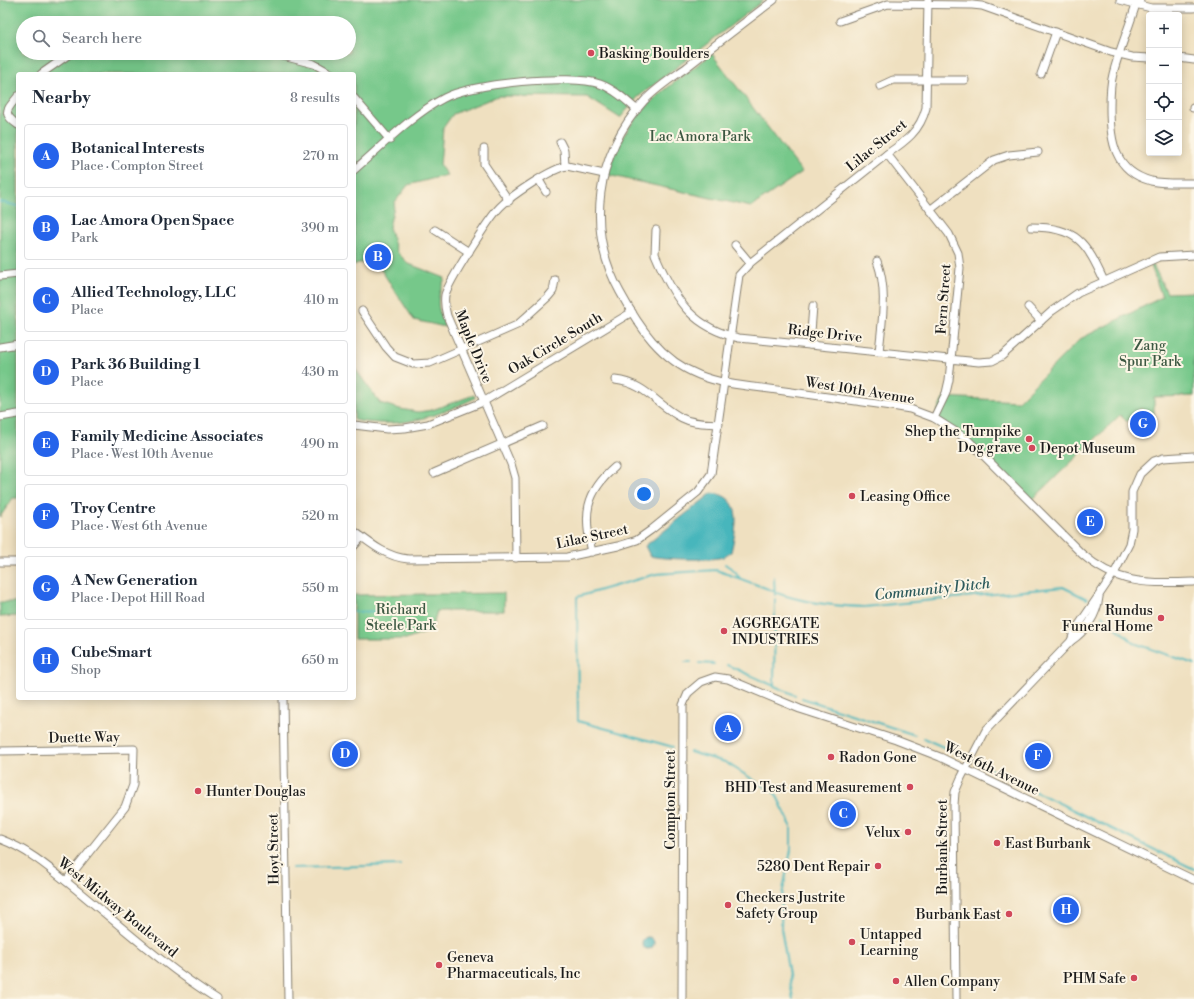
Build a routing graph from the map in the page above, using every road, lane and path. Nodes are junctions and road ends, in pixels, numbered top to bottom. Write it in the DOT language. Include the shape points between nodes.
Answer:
graph roads {
  1 [pos="774,0"];
  2 [pos="1120,0"];
  3 [pos="1137,1"];
  4 [pos="928,2"];
  5 [pos="1194,8"];
  6 [pos="840,20"];
  7 [pos="1056,32"];
  8 [pos="1119,54"];
  9 [pos="1146,58"];
  10 [pos="1182,58"];
  11 [pos="61,60"];
  12 [pos="298,60"];
  13 [pos="1194,60"];
  14 [pos="44,72"];
  15 [pos="328,72"];
  16 [pos="1041,74"];
  17 [pos="926,80"];
  18 [pos="965,80"];
  19 [pos="880,86"];
  20 [pos="16,99"];
  21 [pos="356,100"];
  22 [pos="637,110"];
  23 [pos="16,124"];
  24 [pos="390,140"];
  25 [pos="560,142"];
  26 [pos="484,149"];
  27 [pos="1038,152"];
  28 [pos="887,154"];
  29 [pos="565,166"];
  30 [pos="356,168"];
  31 [pos="604,174"];
  32 [pos="539,180"];
  33 [pos="1194,183"];
  34 [pos="546,192"];
  35 [pos="509,201"];
  36 [pos="930,210"];
  37 [pos="1031,227"];
  38 [pos="435,230"];
  39 [pos="656,230"];
  40 [pos="735,244"];
  41 [pos="469,252"];
  42 [pos="1194,256"];
  43 [pos="877,261"];
  44 [pos="750,262"];
  45 [pos="16,274"];
  46 [pos="0,276"];
  47 [pos="555,280"];
  48 [pos="1104,281"];
  49 [pos="813,306"];
  50 [pos="1028,307"];
  51 [pos="362,311"];
  52 [pos="632,312"];
  53 [pos="1041,321"];
  54 [pos="732,336"];
  55 [pos="16,344"];
  56 [pos="810,345"];
  57 [pos="0,346"];
  58 [pos="461,350"];
  59 [pos="879,352"];
  60 [pos="951,359"];
  61 [pos="615,380"];
  62 [pos="724,382"];
  63 [pos="483,402"];
  64 [pos="16,414"];
  65 [pos="0,417"];
  66 [pos="934,418"];
  67 [pos="718,424"];
  68 [pos="356,425"];
  69 [pos="543,426"];
  70 [pos="501,443"];
  71 [pos="1194,456"];
  72 [pos="615,467"];
  73 [pos="434,473"];
  74 [pos="356,532"];
  75 [pos="362,537"];
  76 [pos="356,544"];
  77 [pos="592,552"];
  78 [pos="516,558"];
  79 [pos="0,562"];
  80 [pos="16,562"];
  81 [pos="1112,575"];
  82 [pos="1194,582"];
  83 [pos="771,697"];
  84 [pos="283,700"];
  85 [pos="0,751"];
  86 [pos="965,769"];
  87 [pos="0,839"];
  88 [pos="1194,880"];
  89 [pos="66,881"];
  90 [pos="216,999"];
  91 [pos="288,999"];
  92 [pos="682,999"];
  93 [pos="956,999"];
  1 -- 22 [label="street, West 10th Avenue" via="658,88"];
  2 -- 3 [label="street"];
  3 -- 5 [label="street" via="1151,8"];
  3 -- 8 [label="street"];
  4 -- 6 [label="street" via="888,4"];
  4 -- 7 [label="street" via="982,6"];
  4 -- 17 [label="street, Lilac Street"];
  7 -- 8 [label="street"];
  7 -- 16 [label="street"];
  8 -- 9 [label="street" via="1132,58"];
  8 -- 33 [label="street" via="1110,90 1110,134 1116,153 1129,169 1146,179"];
  10 -- 13 [label="street"];
  11 -- 14 [label="street"];
  12 -- 15 [label="street" via="314,64"];
  17 -- 18 [label="street"];
  17 -- 19 [label="street" via="893,80"];
  17 -- 28 [label="street, Lilac Street" via="926,108 923,119 906,141"];
  20 -- 23 [label="street" via="7,112 8,118"];
  21 -- 24 [label="street"];
  22 -- 24 [label="street" via="617,93 591,81 488,85 464,90 444,98 421,112"];
  22 -- 31 [label="street, West 10th Avenue" via="617,139"];
  24 -- 30 [label="street"];
  25 -- 29 [label="street" via="564,150"];
  26 -- 35 [label="street" via="484,164"];
  27 -- 36 [label="street" via="1009,155 994,160"];
  28 -- 36 [label="street, Fern Street"];
  28 -- 44 [label="street, Lilac Street"];
  29 -- 31 [label="street"];
  29 -- 32 [label="street, Maple Drive"];
  31 -- 52 [label="street, West 10th Avenue" via="599,211 601,240 611,273"];
  32 -- 34 [label="street"];
  32 -- 35 [label="street, Maple Drive"];
  35 -- 41 [label="street, Maple Drive" via="495,213"];
  36 -- 60 [label="street, Fern Street" via="951,238 959,258"];
  37 -- 48 [label="street" via="1057,228 1075,237 1092,255"];
  38 -- 41 [label="street"];
  39 -- 54 [label="street, Ridge Drive" via="655,254 682,303 704,325 721,334"];
  40 -- 44 [label="street"];
  41 -- 58 [label="street, Maple Drive" via="448,286 444,302"];
  42 -- 48 [label="street, Ridge Drive" via="1159,257"];
  43 -- 59 [label="street" via="884,285"];
  44 -- 54 [label="street, Lilac Street" via="739,275"];
  45 -- 46 [label="street"];
  47 -- 58 [label="street" via="553,291 523,320 509,329"];
  48 -- 53 [label="street, Ridge Drive" via="1063,302"];
  49 -- 56 [label="street"];
  50 -- 53 [label="street"];
  51 -- 58 [label="street" via="386,347 395,357 406,362 430,363"];
  52 -- 62 [label="street, West 10th Avenue" via="654,344 672,360 698,375"];
  52 -- 63 [label="street, Oak Circle South"];
  53 -- 60 [label="street, Ridge Drive" via="1009,352 996,359 979,362"];
  54 -- 56 [label="street, Ridge Drive"];
  54 -- 62 [label="street, Lilac Street"];
  55 -- 57 [label="street"];
  56 -- 59 [label="street, Ridge Drive"];
  58 -- 63 [label="street, Maple Drive"];
  59 -- 60 [label="street, Ridge Drive"];
  60 -- 66 [label="street, Fern Street" via="947,388"];
  61 -- 67 [label="street" via="635,384 684,419"];
  62 -- 66 [label="street, West 10th Avenue" via="892,406"];
  62 -- 67 [label="street, Lilac Street"];
  63 -- 68 [label="street, Oak Circle South" via="428,424 413,427 387,429"];
  63 -- 70 [label="street, Maple Drive"];
  64 -- 65 [label="street"];
  66 -- 81 [label="street, West 10th Avenue" via="972,444 1082,554"];
  67 -- 77 [label="street, Lilac Street" via="711,474 698,492 637,540"];
  69 -- 70 [label="street"];
  70 -- 73 [label="street"];
  70 -- 78 [label="street, Maple Drive" via="515,478"];
  71 -- 81 [label="street, Burbank Street" via="1163,458 1140,474 1132,492 1131,537"];
  72 -- 77 [label="street" via="601,480 587,508 587,532"];
  74 -- 75 [label="street, Lilac Street"];
  75 -- 76 [label="street"];
  75 -- 78 [label="street, Lilac Street" via="395,558"];
  77 -- 78 [label="street, Lilac Street" via="567,557"];
  79 -- 80 [label="street"];
  81 -- 82 [label="street, West 10th Avenue" via="1146,582"];
  81 -- 86 [label="street, Burbank Street" via="1074,632 1071,641 992,722"];
  83 -- 86 [label="street, West 6th Avenue" via="833,721 912,745"];
  83 -- 92 [label="street, Compton Street" via="721,678 701,682 688,693 684,702"];
  84 -- 91 [label="street, Hoyt Street"];
  85 -- 89 [label="street, Duette Way" via="134,749 133,785 125,807"];
  86 -- 88 [label="street, West 6th Avenue"];
  86 -- 93 [label="street, Burbank Street" via="957,788 954,805"];
  87 -- 89 [label="street, West Midway Boulevard" via="29,853"];
  89 -- 90 [label="street, West Midway Boulevard" via="179,974"];
}
